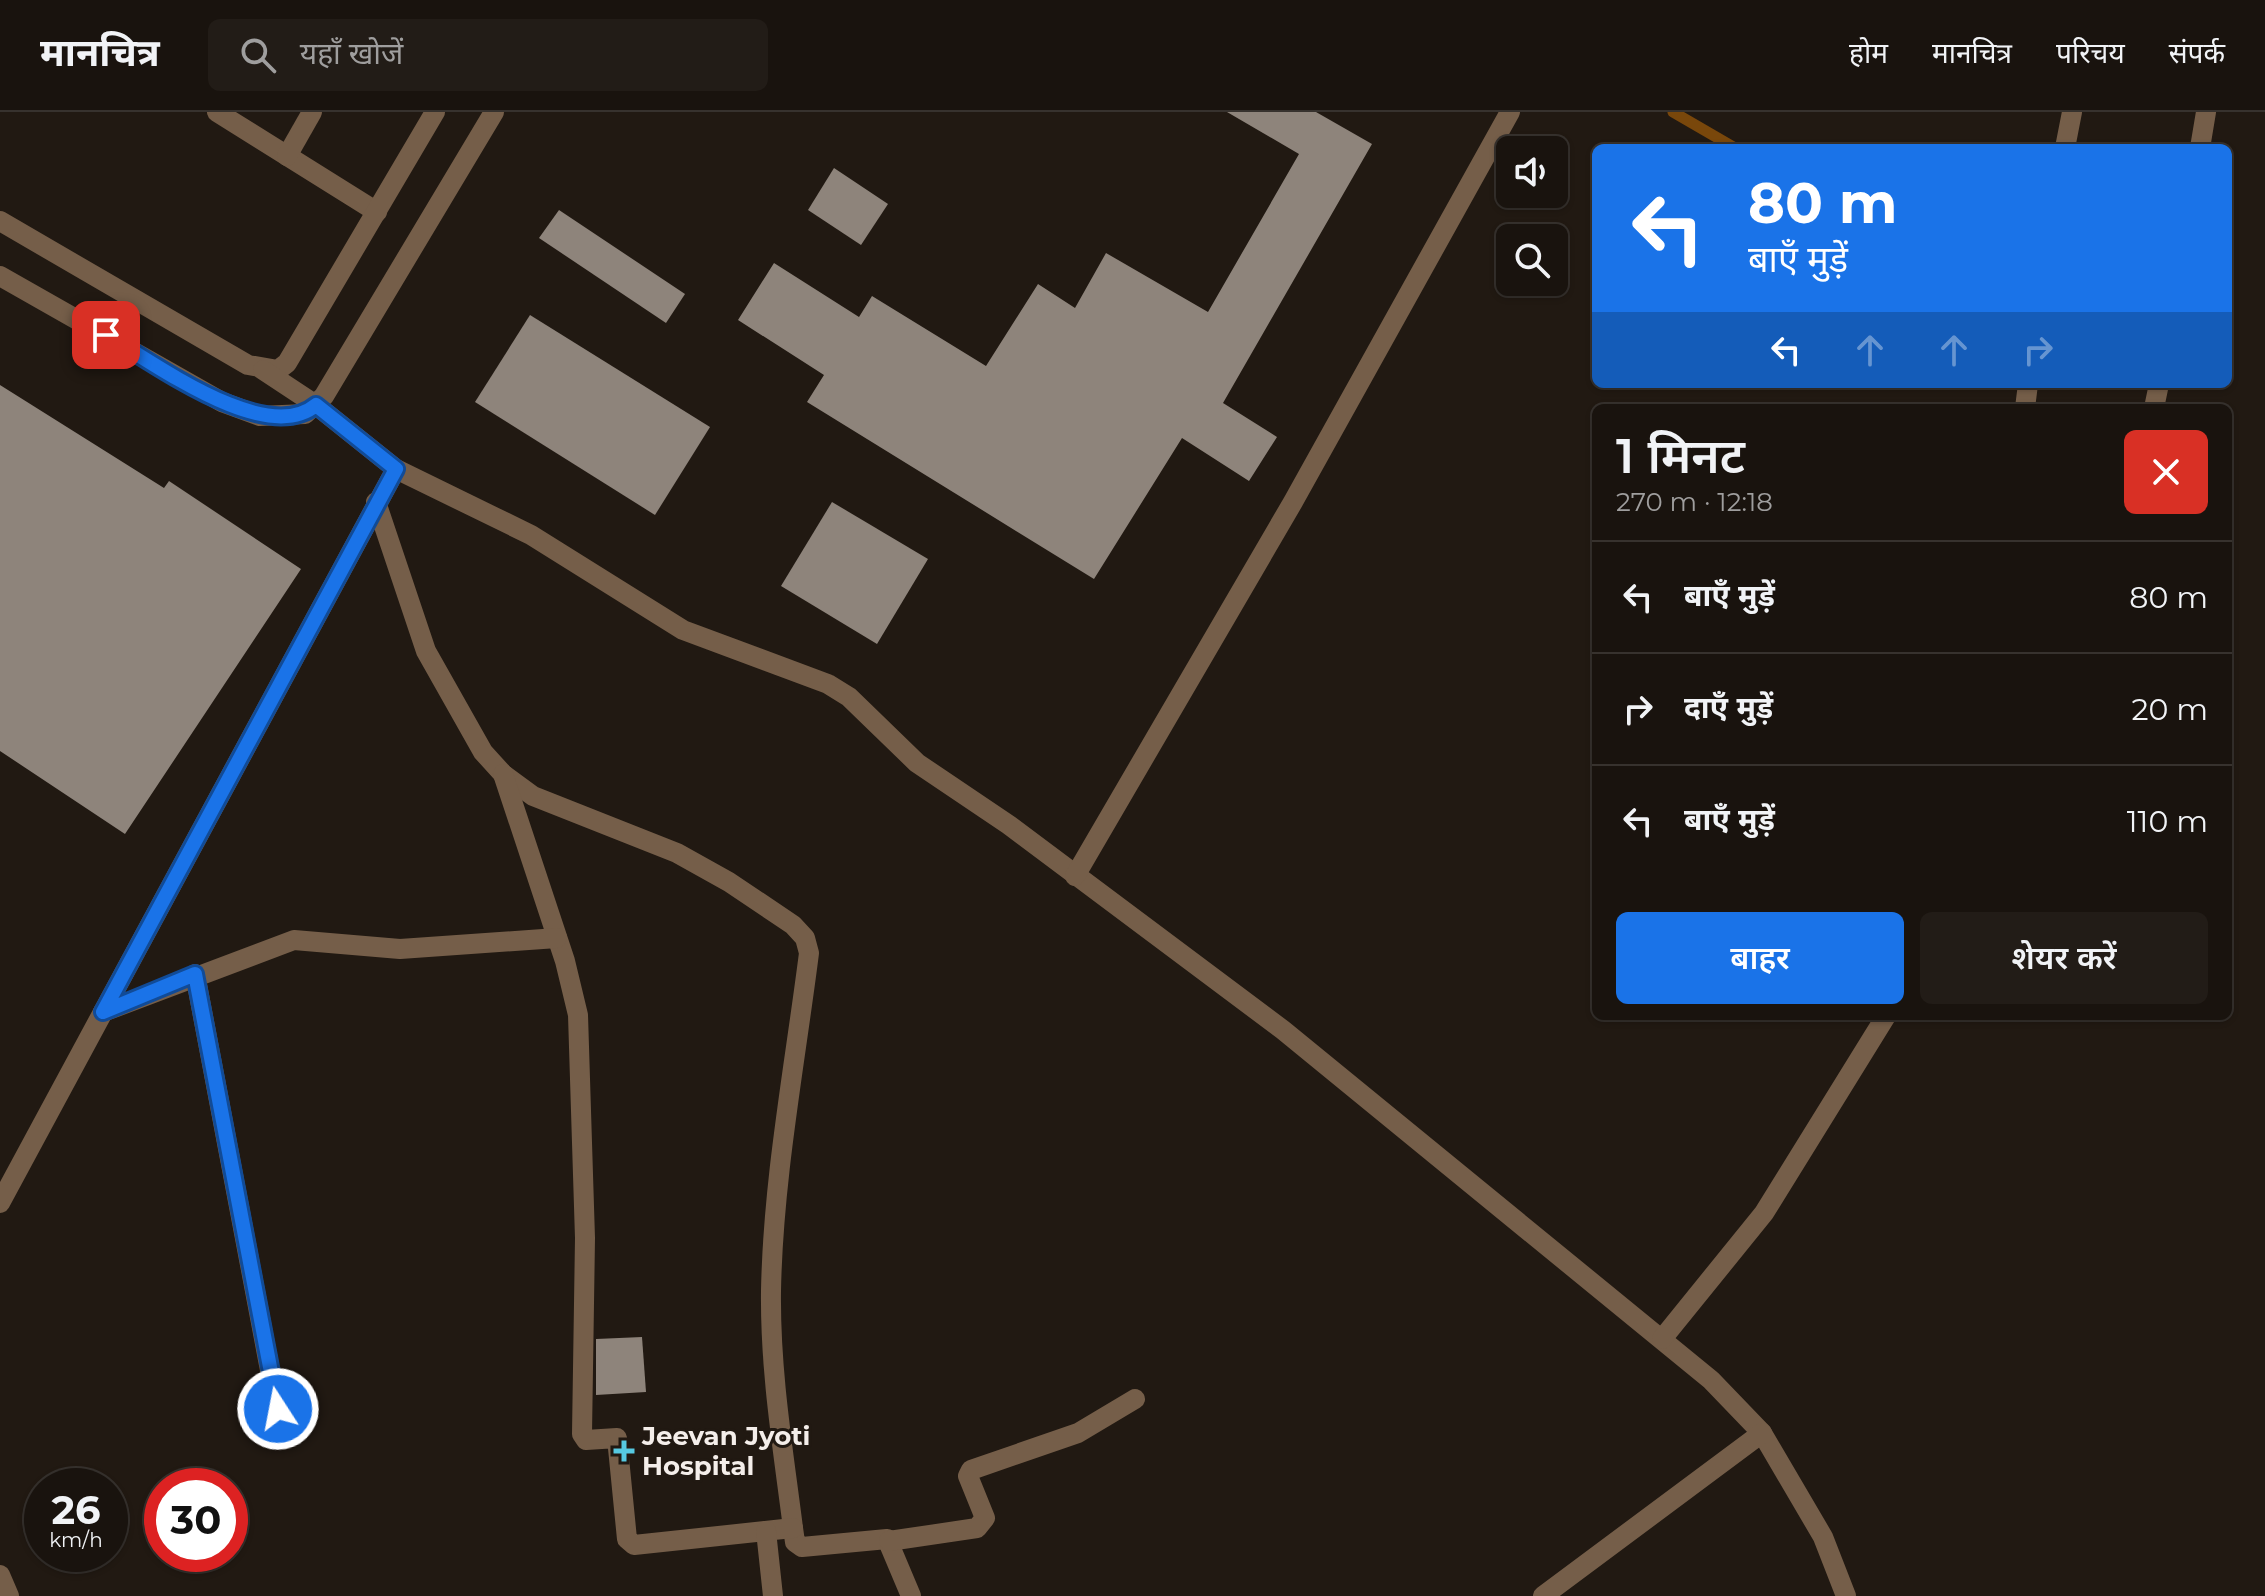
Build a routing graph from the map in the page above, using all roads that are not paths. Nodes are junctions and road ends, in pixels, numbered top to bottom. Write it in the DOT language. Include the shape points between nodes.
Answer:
graph roads {
  1 [pos="217,112"];
  2 [pos="312,112"];
  3 [pos="435,112"];
  4 [pos="494,112"];
  5 [pos="1510,112"];
  6 [pos="2072,112"];
  7 [pos="2206,112"];
  8 [pos="2066,144"];
  9 [pos="2201,144"];
  10 [pos="287,156"];
  11 [pos="377,212"];
  12 [pos="0,221"];
  13 [pos="0,276"];
  14 [pos="263,370"];
  15 [pos="316,405"];
  16 [pos="396,469"];
  17 [pos="376,502"];
  18 [pos="503,774"];
  19 [pos="1075,876"];
  20 [pos="557,938"];
  21 [pos="195,974"];
  22 [pos="103,1012"];
  23 [pos="1884,1020"];
  24 [pos="0,1203"];
  25 [pos="1662,1339"];
  26 [pos="1135,1399"];
  27 [pos="1762,1433"];
  28 [pos="283,1439"];
  29 [pos="793,1528"];
  30 [pos="766,1531"];
  31 [pos="889,1541"];
  32 [pos="0,1575"];
  33 [pos="9,1596"];
  34 [pos="773,1596"];
  35 [pos="911,1596"];
  36 [pos="1543,1596"];
  37 [pos="1846,1596"];
  1 -- 10 [label="street"];
  2 -- 10 [label="street"];
  3 -- 11 [label="street"];
  4 -- 15 [label="street"];
  5 -- 19 [label="street" via="1293,502"];
  6 -- 8 [label="street"];
  7 -- 9 [label="street"];
  10 -- 11 [label="street"];
  11 -- 14 [label="street" via="287,363 278,370"];
  12 -- 14 [label="street"];
  13 -- 15 [label="street" via="222,402 260,416 283,417 305,414"];
  14 -- 15 [label="street"];
  15 -- 16 [label="street"];
  16 -- 17 [label="street"];
  16 -- 19 [label="street" via="531,535 697,638 828,684 849,697 917,763"];
  17 -- 18 [label="street" via="426,651 483,752"];
  17 -- 22 [label="street"];
  18 -- 20 [label="street"];
  18 -- 29 [label="street" via="533,796 677,853 729,882 805,938 809,953 771,1290 773,1372"];
  19 -- 25 [label="street" via="1283,1030"];
  20 -- 21 [label="street" via="400,949 294,940"];
  20 -- 30 [label="street" via="578,1015 585,1238 582,1434 586,1440 617,1438 629,1543"];
  21 -- 22 [label="street"];
  21 -- 28 [label="street"];
  22 -- 24 [label="street"];
  23 -- 25 [label="street" via="1764,1213"];
  25 -- 27 [label="street"];
  26 -- 31 [label="street" via="1078,1433 971,1470 968,1476 985,1518 977,1528"];
  27 -- 36 [label="street"];
  27 -- 37 [label="street" via="1823,1537"];
  29 -- 30 [label="street"];
  29 -- 31 [label="street" via="795,1542 802,1547 883,1537"];
  30 -- 34 [label="street"];
  31 -- 35 [label="street"];
  32 -- 33 [label="street"];
}
